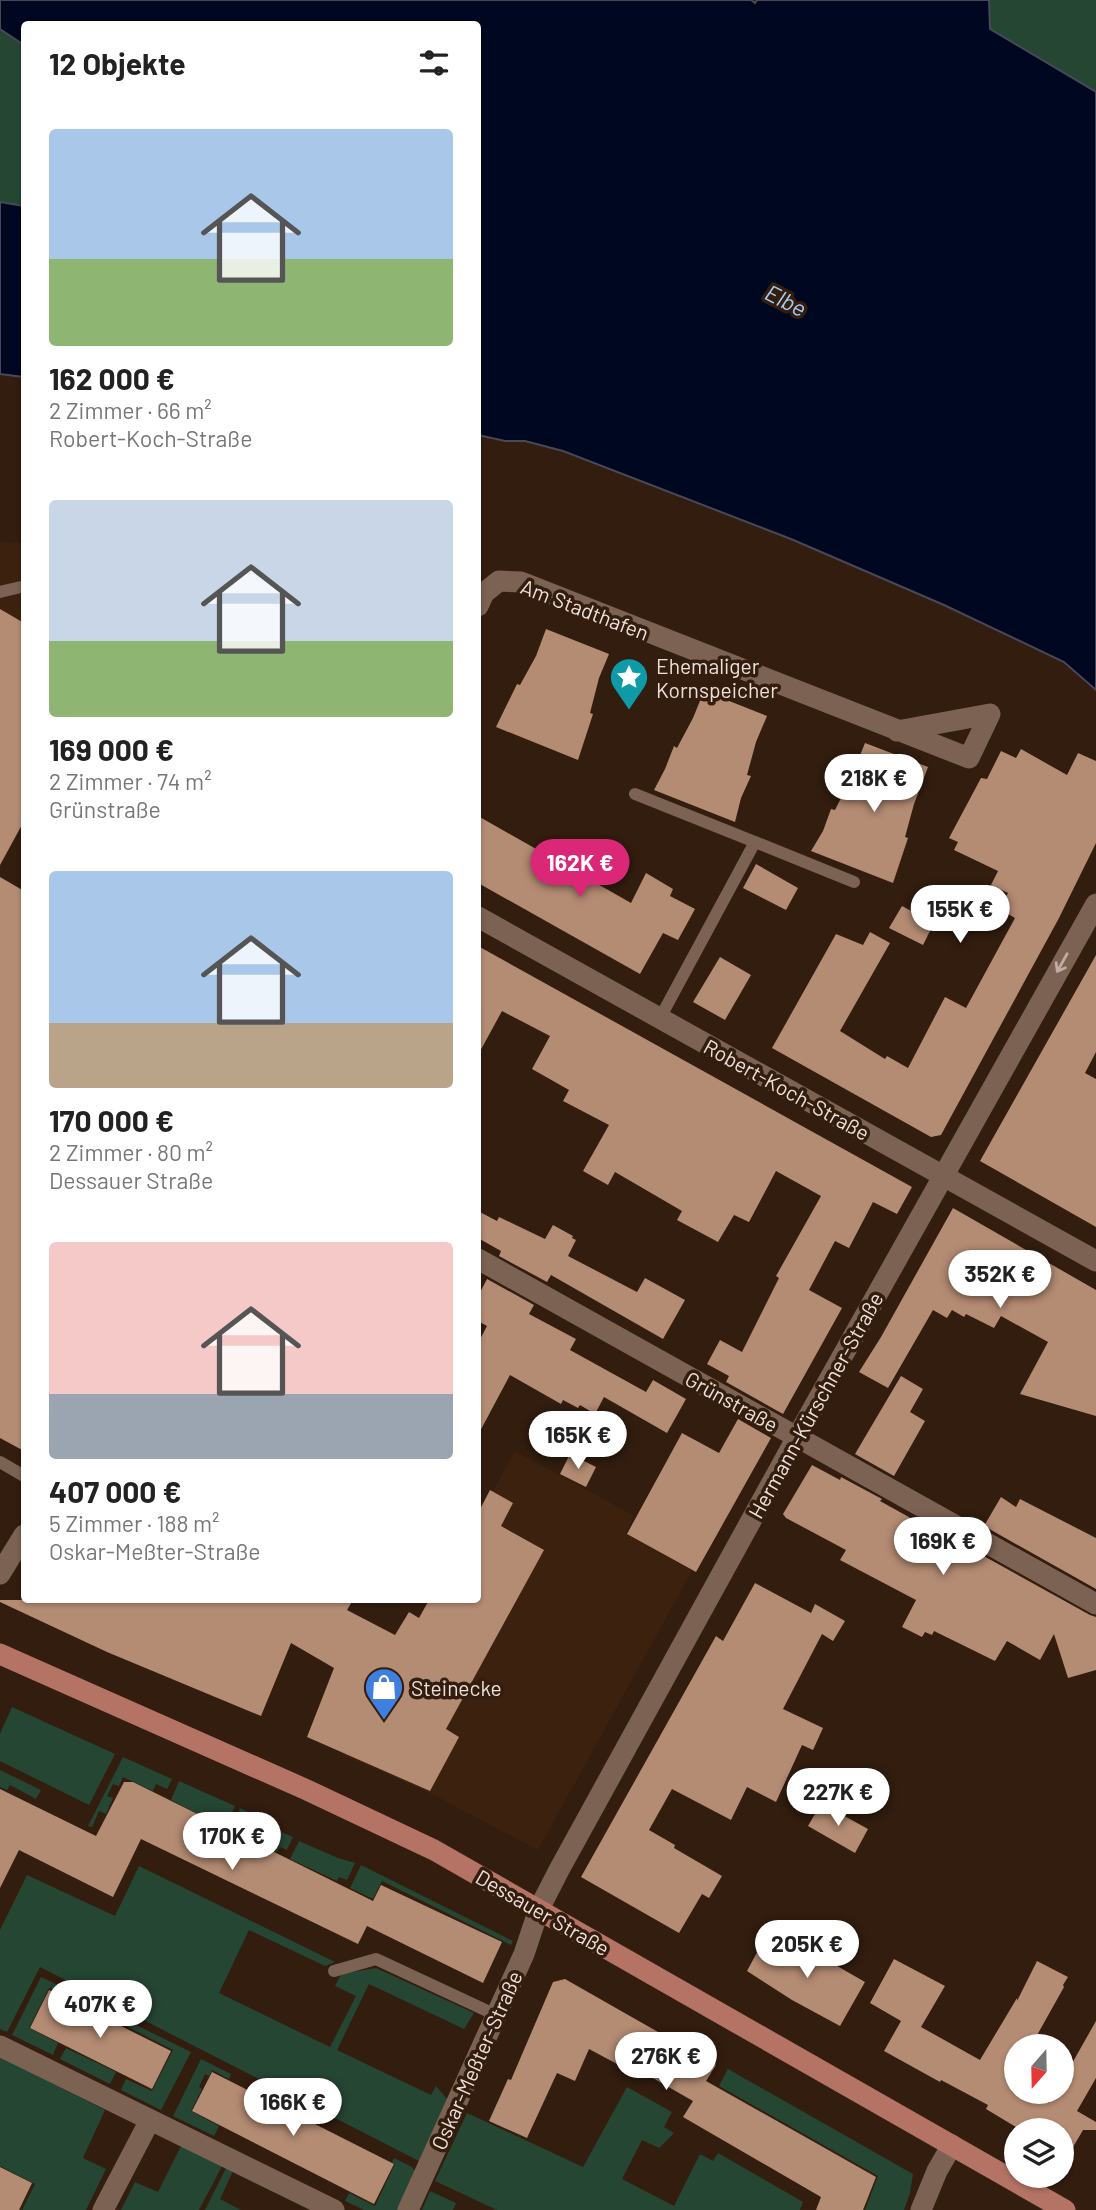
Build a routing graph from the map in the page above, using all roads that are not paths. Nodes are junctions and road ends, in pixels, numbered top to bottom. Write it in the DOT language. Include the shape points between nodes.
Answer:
graph roads {
  1 [pos="21,586"];
  2 [pos="0,592"];
  3 [pos="481,600"];
  4 [pos="897,732"];
  5 [pos="635,794"];
  6 [pos="755,842"];
  7 [pos="854,882"];
  8 [pos="1096,904"];
  9 [pos="481,920"];
  10 [pos="660,1018"];
  11 [pos="942,1176"];
  12 [pos="481,1261"];
  13 [pos="1096,1261"];
  14 [pos="797,1437"];
  15 [pos="0,1462"];
  16 [pos="21,1474"];
  17 [pos="21,1540"];
  18 [pos="0,1574"];
  19 [pos="1096,1604"];
  20 [pos="1,1657"];
  21 [pos="539,1909"];
  22 [pos="334,1971"];
  23 [pos="496,2015"];
  24 [pos="0,2046"];
  25 [pos="150,2120"];
  26 [pos="952,2145"];
  27 [pos="103,2210"];
  28 [pos="334,2210"];
  29 [pos="408,2210"];
  30 [pos="921,2210"];
  31 [pos="1065,2210"];
  1 -- 2 [label="lane"];
  3 -- 4 [label="street, Am Stadthafen" via="499,581 520,582"];
  5 -- 6 [label="lane"];
  6 -- 7 [label="lane"];
  6 -- 10 [label="lane"];
  8 -- 11 [label="street, Hermann-Kürschner-Straße, one-way"];
  9 -- 10 [label="street, Robert-Koch-Straße"];
  10 -- 11 [label="street, Robert-Koch-Straße"];
  11 -- 13 [label="street, Robert-Koch-Straße"];
  11 -- 14 [label="street, Hermann-Kürschner-Straße"];
  12 -- 14 [label="street, Grünstraße"];
  14 -- 19 [label="street, Grünstraße"];
  14 -- 21 [label="street, Hermann-Kürschner-Straße"];
  15 -- 16 [label="lane"];
  17 -- 18 [label="street"];
  20 -- 21 [label="main road, Dessauer Straße" via="377,1822"];
  21 -- 23 [label="street, Oskar-Meßter-Straße"];
  21 -- 26 [label="main road, Dessauer Straße"];
  22 -- 23 [label="lane" via="376,1959"];
  23 -- 29 [label="street, Oskar-Meßter-Straße"];
  24 -- 25 [label="street"];
  25 -- 27 [label="street"];
  25 -- 28 [label="street"];
  26 -- 30 [label="street"];
  26 -- 31 [label="main road, Dessauer Straße"];
}
